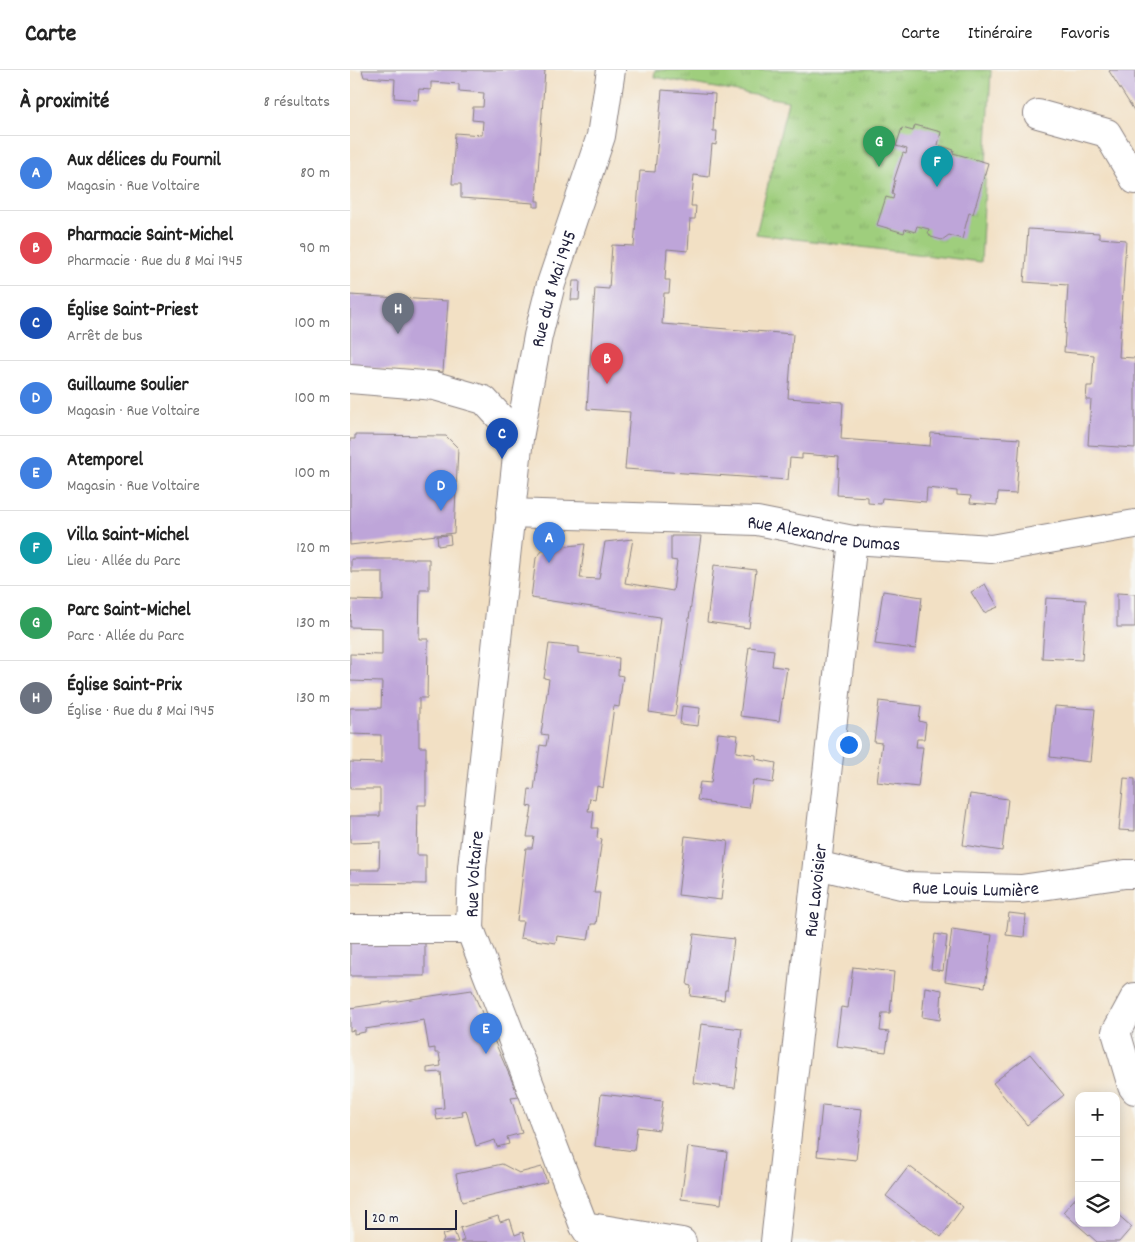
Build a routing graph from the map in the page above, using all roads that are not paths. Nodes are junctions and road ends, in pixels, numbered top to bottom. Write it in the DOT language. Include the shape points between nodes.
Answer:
graph roads {
  1 [pos="611,70"];
  2 [pos="1038,114"];
  3 [pos="1135,180"];
  4 [pos="350,379"];
  5 [pos="519,438"];
  6 [pos="510,513"];
  7 [pos="1135,524"];
  8 [pos="853,540"];
  9 [pos="817,865"];
  10 [pos="1135,874"];
  11 [pos="350,928"];
  12 [pos="470,929"];
  13 [pos="1135,997"];
  14 [pos="1135,1090"];
  15 [pos="589,1234"];
  16 [pos="682,1242"];
  17 [pos="775,1242"];
  1 -- 5 [label="street, Rue du 8 Mai 1945" via="601,136 551,284 538,336"];
  2 -- 3 [label="street" via="1107,133"];
  4 -- 5 [label="street" via="435,386 484,400"];
  5 -- 6 [label="street, Rue du 8 Mai 1945"];
  6 -- 8 [label="street, Rue Alexandre Dumas" via="757,521"];
  6 -- 12 [label="street, Rue Voltaire" via="472,868"];
  7 -- 8 [label="street, Rue Alexandre Dumas" via="991,550"];
  8 -- 9 [label="street, Rue Lavoisier"];
  9 -- 10 [label="street, Rue Louis Lumière" via="906,886 1021,889"];
  9 -- 17 [label="street, Rue Lavoisier"];
  11 -- 12 [label="street"];
  12 -- 15 [label="street, Rue Voltaire"];
  13 -- 14 [label="street" via="1116,1032"];
  15 -- 16 [label="street"];
}
